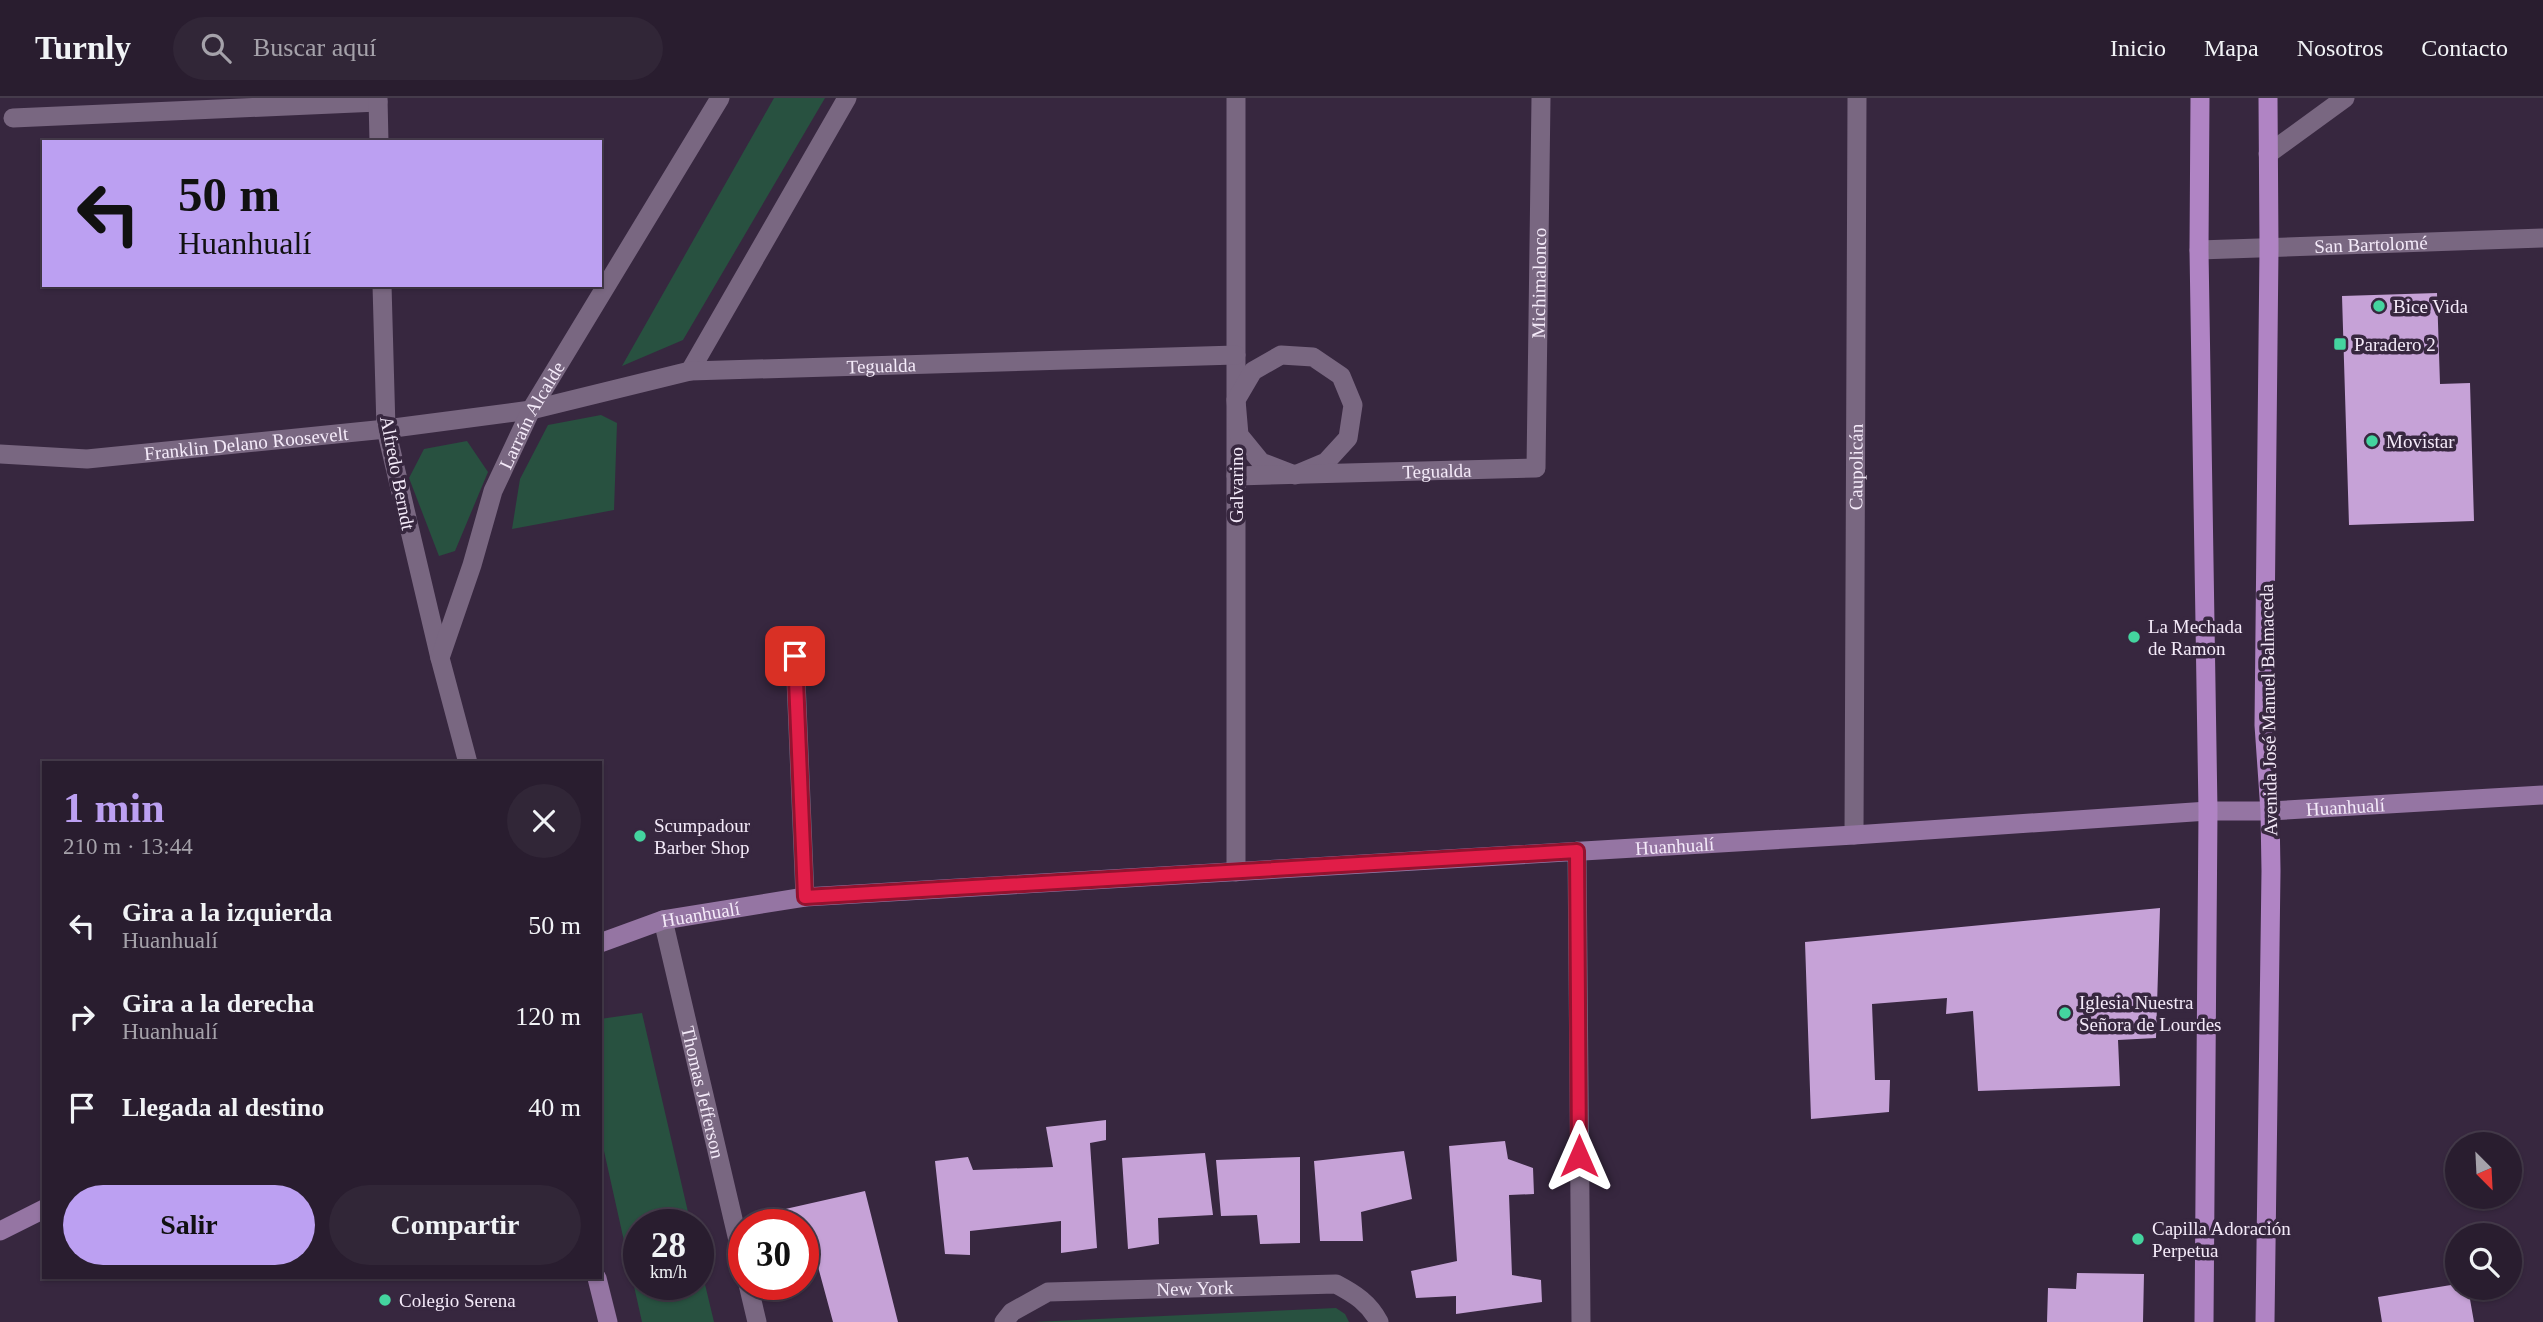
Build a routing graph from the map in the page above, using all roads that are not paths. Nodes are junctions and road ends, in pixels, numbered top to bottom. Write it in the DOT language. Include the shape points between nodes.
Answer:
graph roads {
  1 [pos="720,98"];
  2 [pos="847,98"];
  3 [pos="1236,98"];
  4 [pos="1541,98"];
  5 [pos="1857,98"];
  6 [pos="2200,98"];
  7 [pos="2267,98"];
  8 [pos="378,100"];
  9 [pos="2338,101"];
  10 [pos="12,118"];
  11 [pos="379,140"];
  12 [pos="2268,154"];
  13 [pos="2543,238"];
  14 [pos="2269,248"];
  15 [pos="2199,250"];
  16 [pos="382,287"];
  17 [pos="1236,355"];
  18 [pos="690,371"];
  19 [pos="1236,400"];
  20 [pos="531,410"];
  21 [pos="386,429"];
  22 [pos="0,454"];
  23 [pos="1536,468"];
  24 [pos="1295,475"];
  25 [pos="1236,476"];
  26 [pos="795,656"];
  27 [pos="440,658"];
  28 [pos="467,761"];
  29 [pos="2543,795"];
  30 [pos="2208,811"];
  31 [pos="2270,811"];
  32 [pos="1854,835"];
  33 [pos="1577,851"];
  34 [pos="1236,872"];
  35 [pos="805,897"];
  36 [pos="663,920"];
  37 [pos="602,942"];
  38 [pos="731,1209"];
  39 [pos="42,1210"];
  40 [pos="0,1231"];
  41 [pos="597,1279"];
  42 [pos="752,1300"];
  43 [pos="608,1322"];
  44 [pos="757,1322"];
  45 [pos="1004,1322"];
  46 [pos="1380,1322"];
  47 [pos="1581,1322"];
  48 [pos="2204,1322"];
  49 [pos="2265,1322"];
  1 -- 20 [label="street, Larraín Alcalde"];
  2 -- 18 [label="street"];
  3 -- 17 [label="street, Galvarino"];
  4 -- 23 [label="street, Michimalonco"];
  5 -- 32 [label="street, Caupolicán"];
  6 -- 15 [label="main road"];
  7 -- 12 [label="main road, Avenida José Manuel Balmaceda"];
  8 -- 10 [label="street"];
  8 -- 11 [label="street"];
  9 -- 12 [label="street"];
  12 -- 14 [label="main road, Avenida José Manuel Balmaceda"];
  13 -- 14 [label="street, San Bartolomé"];
  14 -- 15 [label="street, San Bartolomé"];
  14 -- 31 [label="main road, Avenida José Manuel Balmaceda" via="2264,725"];
  15 -- 30 [label="main road"];
  16 -- 21 [label="street, Alfredo Berndt"];
  17 -- 18 [label="street, Tegualda"];
  17 -- 19 [label="street, Galvarino"];
  18 -- 20 [label="street, Tegualda"];
  19 -- 24 [label="street, Tegualda" via="1240,435 1261,462"];
  19 -- 24 [label="street, Tegualda" via="1253,371 1281,355 1313,357 1340,376 1353,405 1348,438 1326,463"];
  19 -- 25 [label="street, Galvarino"];
  20 -- 21 [label="street, Franklin Delano Roosevelt"];
  20 -- 27 [label="street, Larraín Alcalde" via="493,491"];
  21 -- 22 [label="street, Franklin Delano Roosevelt" via="87,459"];
  21 -- 27 [label="street, Alfredo Berndt"];
  23 -- 24 [label="street, Tegualda"];
  24 -- 25 [label="street, Tegualda"];
  25 -- 34 [label="street, Galvarino"];
  26 -- 35 [label="street"];
  27 -- 28 [label="street"];
  29 -- 31 [label="main road, Huanhualí"];
  30 -- 31 [label="main road, Huanhualí"];
  30 -- 32 [label="main road, Huanhualí"];
  30 -- 48 [label="main road"];
  31 -- 49 [label="main road, Avenida José Manuel Balmaceda"];
  32 -- 33 [label="main road, Huanhualí"];
  33 -- 34 [label="main road, Huanhualí"];
  33 -- 47 [label="street"];
  34 -- 35 [label="main road, Huanhualí"];
  35 -- 36 [label="main road, Huanhualí"];
  36 -- 37 [label="main road, Huanhualí"];
  36 -- 38 [label="street, Thomas Jefferson"];
  39 -- 40 [label="main road"];
  41 -- 43 [label="main road"];
  42 -- 44 [label="street"];
  45 -- 46 [label="street, New York" via="1012,1312 1048,1292 1336,1284 1358,1295"];
}
